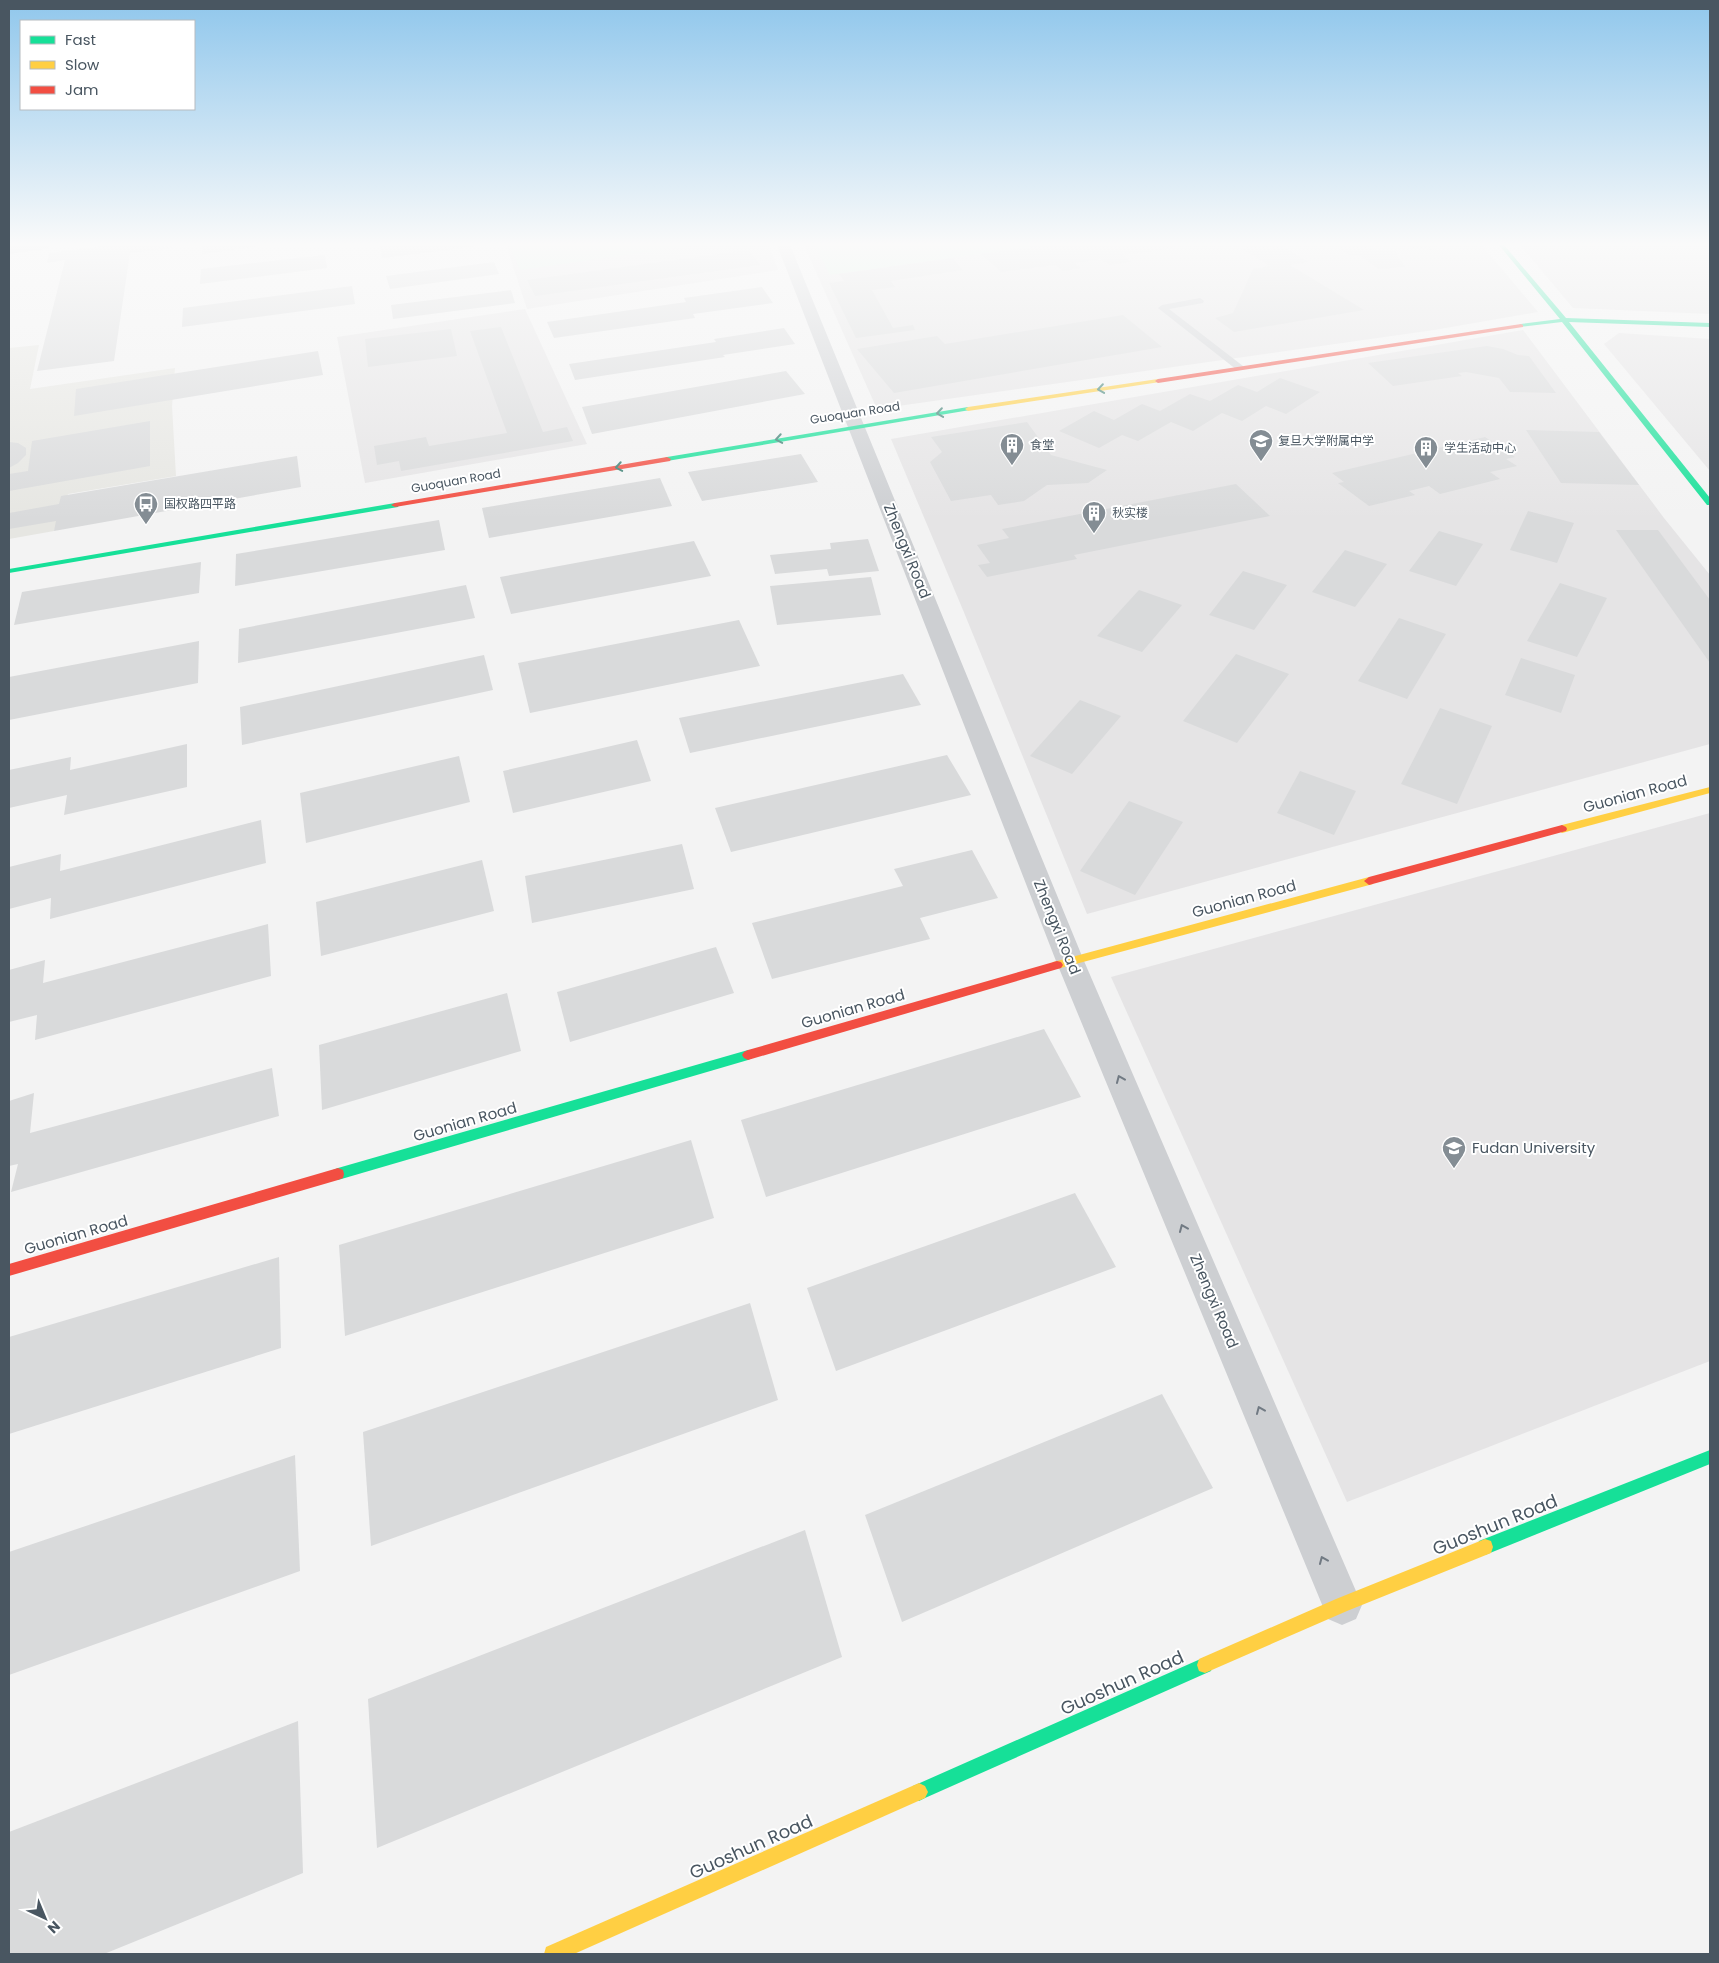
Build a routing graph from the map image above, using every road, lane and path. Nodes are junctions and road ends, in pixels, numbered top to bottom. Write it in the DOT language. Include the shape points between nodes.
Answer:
graph roads {
  1 [pos="820,337"];
  2 [pos="1199,337"];
  3 [pos="1452,337"];
  4 [pos="1577,337"];
  5 [pos="1240,368"];
  6 [pos="857,426"];
  7 [pos="1710,503"];
  8 [pos="9,571"];
  9 [pos="1710,790"];
  10 [pos="1070,961"];
  11 [pos="9,1270"];
  12 [pos="1710,1457"];
  13 [pos="1342,1605"];
  14 [pos="553,1954"];
  1 -- 6 [label="street, Zhengxi Road"];
  2 -- 5 [label="lane"];
  3 -- 5 [label="street, Guoquan Road"];
  4 -- 7 [label="street"];
  5 -- 6 [label="street, Guoquan Road, one-way"];
  6 -- 8 [label="street, Guoquan Road, one-way"];
  6 -- 10 [label="street, Zhengxi Road"];
  9 -- 10 [label="street, Guonian Road"];
  10 -- 11 [label="street, Guonian Road"];
  13 -- 10 [label="street, Zhengxi Road, one-way"];
  12 -- 13 [label="street, Guoshun Road"];
  13 -- 14 [label="street, Guoshun Road"];
}
